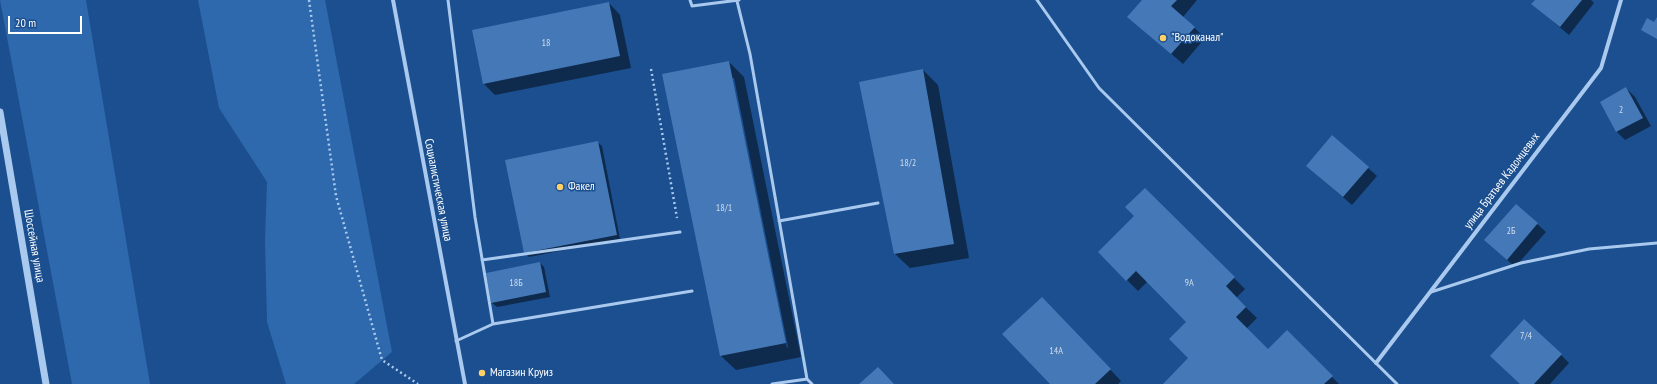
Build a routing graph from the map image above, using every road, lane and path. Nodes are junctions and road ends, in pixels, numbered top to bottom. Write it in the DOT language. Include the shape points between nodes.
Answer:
graph roads {
  1 [pos="309,0"];
  2 [pos="393,0"];
  3 [pos="448,0"];
  4 [pos="690,0"];
  5 [pos="738,0"];
  6 [pos="1037,0"];
  7 [pos="1621,0"];
  8 [pos="651,69"];
  9 [pos="0,112"];
  10 [pos="878,203"];
  11 [pos="779,221"];
  12 [pos="680,232"];
  13 [pos="1657,243"];
  14 [pos="482,260"];
  15 [pos="692,291"];
  16 [pos="1431,292"];
  17 [pos="493,324"];
  18 [pos="456,341"];
  19 [pos="1376,363"];
  20 [pos="807,379"];
  21 [pos="46,384"];
  22 [pos="418,384"];
  23 [pos="464,384"];
  24 [pos="772,384"];
  25 [pos="812,384"];
  26 [pos="1397,384"];
  1 -- 22 [label="path" via="336,196 382,360"];
  2 -- 18 [label="street, Социалистическая улица"];
  3 -- 14 [label="lane"];
  4 -- 5 [label="lane" via="692,6"];
  5 -- 11 [label="lane"];
  6 -- 19 [label="lane" via="1099,88"];
  7 -- 16 [label="street, улица Братьев Кадомцевых" via="1601,68"];
  8 -- 12 [label="path"];
  9 -- 21 [label="street, Шоссейная улица"];
  10 -- 11 [label="lane"];
  11 -- 20 [label="lane"];
  12 -- 14 [label="lane"];
  13 -- 16 [label="lane" via="1589,249 1521,263"];
  14 -- 17 [label="lane"];
  15 -- 17 [label="lane"];
  16 -- 19 [label="street, улица Братьев Кадомцевых"];
  17 -- 18 [label="lane"];
  18 -- 23 [label="street, Социалистическая улица"];
  19 -- 26 [label="lane"];
  20 -- 24 [label="lane"];
  20 -- 25 [label="lane"];
}
